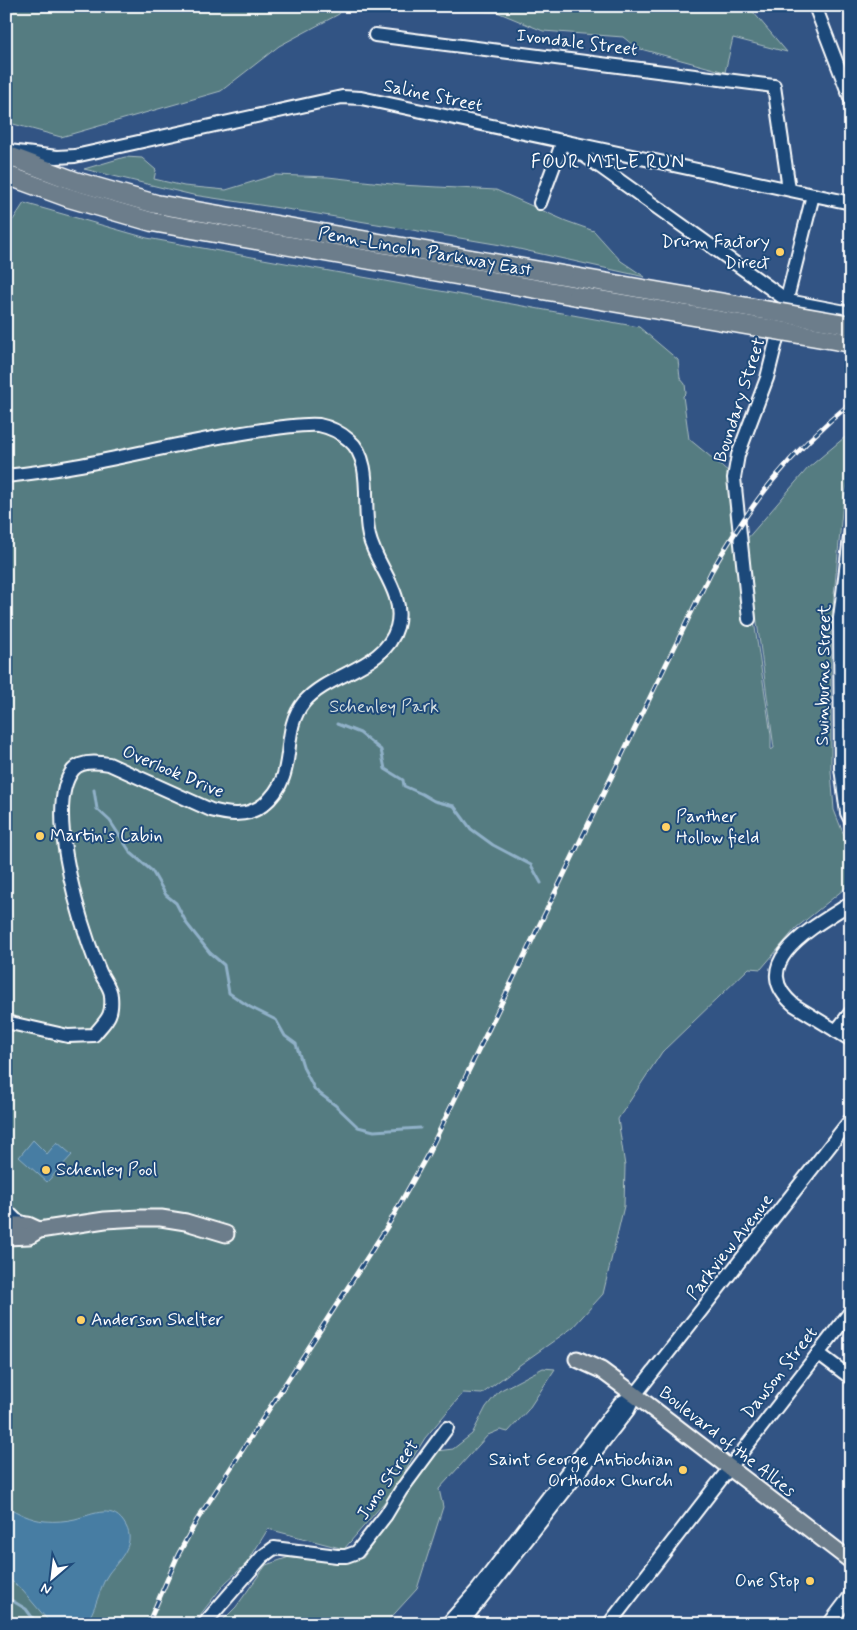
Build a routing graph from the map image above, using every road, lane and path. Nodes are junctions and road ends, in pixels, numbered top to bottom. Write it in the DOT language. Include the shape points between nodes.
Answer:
graph roads {
  1 [pos="815,6"];
  2 [pos="375,35"];
  3 [pos="851,100"];
  4 [pos="563,142"];
  5 [pos="6,150"];
  6 [pos="6,155"];
  7 [pos="6,175"];
  8 [pos="789,189"];
  9 [pos="813,195"];
  10 [pos="540,203"];
  11 [pos="851,203"];
  12 [pos="788,301"];
  13 [pos="851,313"];
  14 [pos="851,325"];
  15 [pos="851,343"];
  16 [pos="6,476"];
  17 [pos="851,529"];
  18 [pos="750,619"];
  19 [pos="851,821"];
  20 [pos="851,904"];
  21 [pos="851,1012"];
  22 [pos="6,1022"];
  23 [pos="836,1031"];
  24 [pos="851,1040"];
  25 [pos="851,1119"];
  26 [pos="6,1210"];
  27 [pos="6,1225"];
  28 [pos="32,1230"];
  29 [pos="226,1234"];
  30 [pos="6,1236"];
  31 [pos="6,1244"];
  32 [pos="851,1311"];
  33 [pos="818,1353"];
  34 [pos="577,1359"];
  35 [pos="851,1378"];
  36 [pos="635,1395"];
  37 [pos="447,1428"];
  38 [pos="729,1467"];
  39 [pos="851,1561"];
  40 [pos="851,1595"];
  41 [pos="204,1624"];
  42 [pos="448,1624"];
  43 [pos="461,1624"];
  44 [pos="609,1624"];
  45 [pos="829,1624"];
  1 -- 3 [label="street"];
  2 -- 8 [label="street, Ivondale Street" via="774,86"];
  4 -- 5 [label="street, Saline Street" via="361,98 342,97 75,156 57,157"];
  4 -- 8 [label="street, Saline Street"];
  4 -- 10 [label="street"];
  4 -- 12 [label="street"];
  6 -- 14 [label="highway, Penn-Lincoln Parkway East, bridge" via="129,198 184,210"];
  7 -- 15 [label="highway, Penn-Lincoln Parkway East, bridge" via="124,215 181,228"];
  8 -- 9 [label="street, Saline Street"];
  9 -- 11 [label="street, Saline Street"];
  9 -- 12 [label="street, Boundary Street"];
  12 -- 13 [label="street"];
  12 -- 18 [label="street, Boundary Street" via="767,378 738,455 734,478"];
  16 -- 22 [label="street, Overlook Drive" via="262,430 318,425 336,431 350,440 362,458 370,539 399,608 397,628 383,650 313,693 303,704 294,717 288,764 282,783 268,801 254,810 225,814 96,761 74,769 65,786 62,821 71,885 89,944 112,994 111,1015 94,1035 68,1036"];
  17 -- 19 [label="street, Swinburne Street" via="840,618 841,768"];
  20 -- 23 [label="street" via="805,933 785,952 778,968 778,984 787,1000"];
  21 -- 23 [label="street"];
  23 -- 24 [label="street"];
  25 -- 36 [label="street, Parkview Avenue"];
  26 -- 28 [label="street"];
  27 -- 28 [label="main road"];
  28 -- 29 [label="main road" via="104,1220 161,1218"];
  28 -- 30 [label="main road"];
  28 -- 31 [label="main road"];
  32 -- 33 [label="street, Dawson Street"];
  33 -- 35 [label="street"];
  33 -- 38 [label="street, Dawson Street"];
  34 -- 36 [label="main road, Boulevard of the Allies" via="601,1370"];
  36 -- 38 [label="main road, Boulevard of the Allies"];
  36 -- 42 [label="street, Parkview Avenue" via="620,1403"];
  36 -- 43 [label="street, Parkview Avenue" via="628,1410"];
  37 -- 41 [label="street, Juno Street" via="357,1552 336,1556 274,1548 262,1557"];
  38 -- 39 [label="main road, Boulevard of the Allies"];
  38 -- 44 [label="street, Dawson Street"];
  40 -- 45 [label="street"];
}
